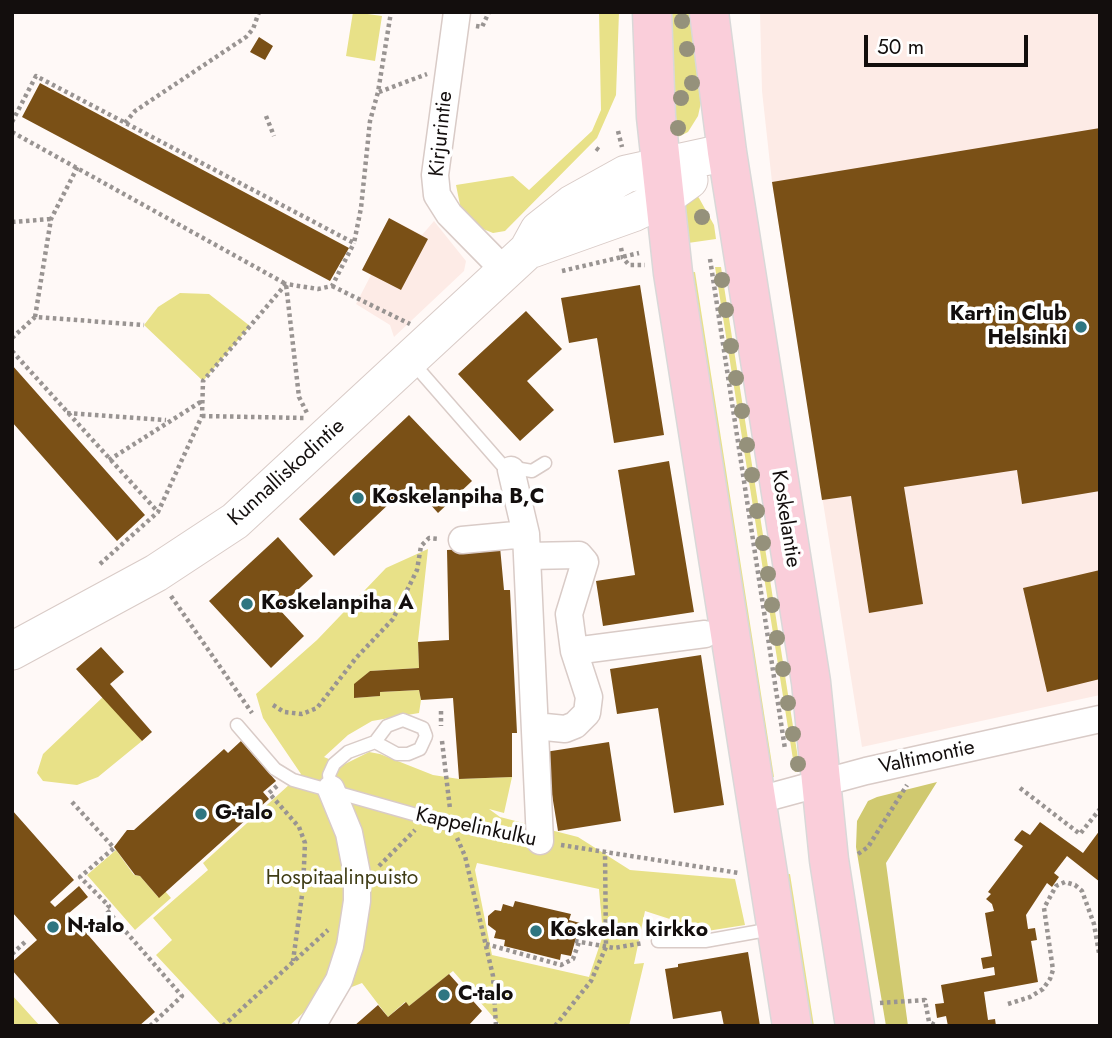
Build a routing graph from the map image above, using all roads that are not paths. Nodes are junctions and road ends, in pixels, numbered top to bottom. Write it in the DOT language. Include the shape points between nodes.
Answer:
graph roads {
  1 [pos="457,12"];
  2 [pos="652,12"];
  3 [pos="709,12"];
  4 [pos="727,152"];
  5 [pos="662,183"];
  6 [pos="529,265"];
  7 [pos="410,342"];
  8 [pos="545,463"];
  9 [pos="511,470"];
  10 [pos="462,540"];
  11 [pos="526,545"];
  12 [pos="705,634"];
  13 [pos="13,649"];
  14 [pos="574,651"];
  15 [pos="1100,719"];
  16 [pos="237,725"];
  17 [pos="535,726"];
  18 [pos="375,742"];
  19 [pos="331,789"];
  20 [pos="806,789"];
  21 [pos="755,801"];
  22 [pos="452,825"];
  23 [pos="540,841"];
  24 [pos="776,929"];
  25 [pos="658,941"];
  26 [pos="853,1016"];
  27 [pos="312,1026"];
  28 [pos="792,1026"];
  1 -- 6 [label="street, Kirjurintie" via="435,175 437,195 449,214"];
  2 -- 5 [label="main road"];
  3 -- 4 [label="main road, Koskelantie"];
  4 -- 5 [label="street, Kunnalliskodintie"];
  4 -- 20 [label="main road, Koskelantie" via="811,681"];
  5 -- 6 [label="street, Kunnalliskodintie" via="634,213"];
  5 -- 21 [label="main road"];
  6 -- 7 [label="street, Kunnalliskodintie"];
  7 -- 9 [label="lane" via="503,466"];
  7 -- 13 [label="street, Kunnalliskodintie" via="319,428 262,499 207,542"];
  8 -- 9 [label="lane" via="532,471"];
  9 -- 11 [label="street"];
  10 -- 11 [label="street"];
  11 -- 14 [label="street" via="579,555 585,562 569,614"];
  11 -- 17 [label="street"];
  12 -- 14 [label="street"];
  14 -- 17 [label="street" via="589,697 587,713 565,729"];
  15 -- 20 [label="street, Valtimontie"];
  16 -- 19 [label="lane, Kappelinkulku" via="275,769"];
  17 -- 23 [label="street"];
  18 -- 18 [label="lane" via="397,754 415,752 425,743 423,728 403,720 387,726"];
  18 -- 19 [label="lane" via="348,752 334,764 329,775"];
  19 -- 22 [label="lane, Kappelinkulku"];
  19 -- 27 [label="street" via="349,833 357,901 339,980"];
  20 -- 21 [label="street, Valtimontie"];
  20 -- 26 [label="main road, Koskelantie"];
  21 -- 24 [label="main road"];
  24 -- 25 [label="lane" via="705,940"];
  24 -- 28 [label="main road"];
}
